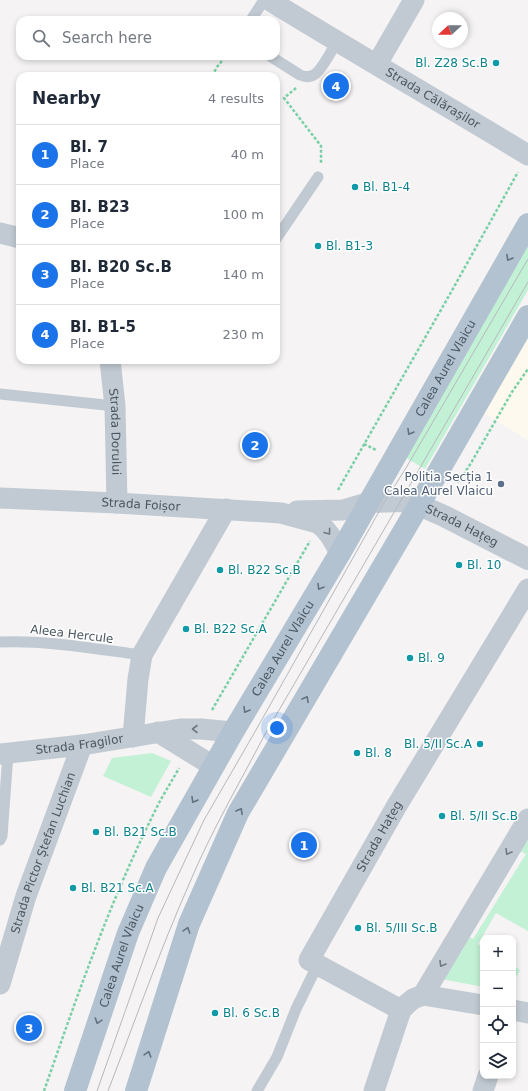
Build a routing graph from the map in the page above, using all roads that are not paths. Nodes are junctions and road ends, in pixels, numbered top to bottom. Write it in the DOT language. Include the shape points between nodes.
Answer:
graph roads {
  1 [pos="264,0"];
  2 [pos="269,0"];
  3 [pos="414,0"];
  4 [pos="254,16"];
  5 [pos="337,42"];
  6 [pos="276,60"];
  7 [pos="376,64"];
  8 [pos="528,155"];
  9 [pos="318,177"];
  10 [pos="528,224"];
  11 [pos="0,232"];
  12 [pos="280,233"];
  13 [pos="16,237"];
  14 [pos="528,316"];
  15 [pos="110,364"];
  16 [pos="0,394"];
  17 [pos="114,406"];
  18 [pos="0,498"];
  19 [pos="370,502"];
  20 [pos="117,503"];
  21 [pos="419,505"];
  22 [pos="226,509"];
  23 [pos="323,518"];
  24 [pos="340,553"];
  25 [pos="528,559"];
  26 [pos="528,589"];
  27 [pos="0,642"];
  28 [pos="142,655"];
  29 [pos="158,732"];
  30 [pos="233,732"];
  31 [pos="133,737"];
  32 [pos="82,745"];
  33 [pos="4,754"];
  34 [pos="213,766"];
  35 [pos="528,819"];
  36 [pos="0,840"];
  37 [pos="309,960"];
  38 [pos="0,984"];
  39 [pos="423,995"];
  40 [pos="480,1004"];
  41 [pos="401,1010"];
  42 [pos="516,1011"];
  43 [pos="528,1013"];
  44 [pos="487,1079"];
  45 [pos="75,1091"];
  46 [pos="136,1091"];
  47 [pos="258,1091"];
  48 [pos="374,1091"];
  49 [pos="483,1091"];
  1 -- 4 [label="lane"];
  2 -- 5 [label="street, Strada Călărașilor"];
  3 -- 7 [label="street"];
  5 -- 6 [label="lane" via="319,70 310,76 300,75"];
  5 -- 7 [label="street, Strada Călărașilor"];
  7 -- 8 [label="street, Strada Călărașilor"];
  9 -- 12 [label="lane"];
  10 -- 19 [label="main road, Calea Aurel Vlaicu, one-way"];
  11 -- 13 [label="street"];
  14 -- 21 [label="main road"];
  15 -- 17 [label="street, Strada Dorului"];
  16 -- 17 [label="lane"];
  17 -- 20 [label="street, Strada Dorului"];
  18 -- 20 [label="street, Strada Foișor"];
  19 -- 21 [label="street, Strada Hațeg" via="402,501"];
  19 -- 23 [label="street, Strada Foișor"];
  19 -- 24 [label="main road, Calea Aurel Vlaicu"];
  20 -- 22 [label="street, Strada Foișor"];
  21 -- 25 [label="street, Strada Hațeg"];
  46 -- 21 [label="main road, one-way" via="189,924 238,814"];
  22 -- 23 [label="street, Strada Foișor" via="281,513 314,510"];
  22 -- 28 [label="street"];
  23 -- 24 [label="street, one-way" via="326,529"];
  24 -- 30 [label="main road, Calea Aurel Vlaicu, one-way"];
  26 -- 37 [label="street, Strada Hațeg" via="396,807"];
  27 -- 28 [label="lane, Aleea Hercule" via="49,643"];
  28 -- 31 [label="street"];
  30 -- 29 [label="street, Strada Fragilor, one-way" via="201,729"];
  29 -- 31 [label="street, Strada Fragilor"];
  29 -- 34 [label="street"];
  30 -- 34 [label="main road, Calea Aurel Vlaicu"];
  31 -- 32 [label="street, Strada Fragilor"];
  32 -- 33 [label="street, Strada Fragilor"];
  32 -- 38 [label="street, Strada Pictor Ștefan Luchian" via="26,896"];
  33 -- 36 [label="lane"];
  34 -- 45 [label="main road, Calea Aurel Vlaicu, one-way" via="156,868 140,903"];
  35 -- 39 [label="street, one-way"];
  37 -- 41 [label="street"];
  37 -- 47 [label="lane" via="315,970 277,1057"];
  39 -- 40 [label="street"];
  39 -- 41 [label="street" via="413,999"];
  41 -- 48 [label="street"];
  42 -- 43 [label="street"];
  44 -- 49 [label="street"];
}
